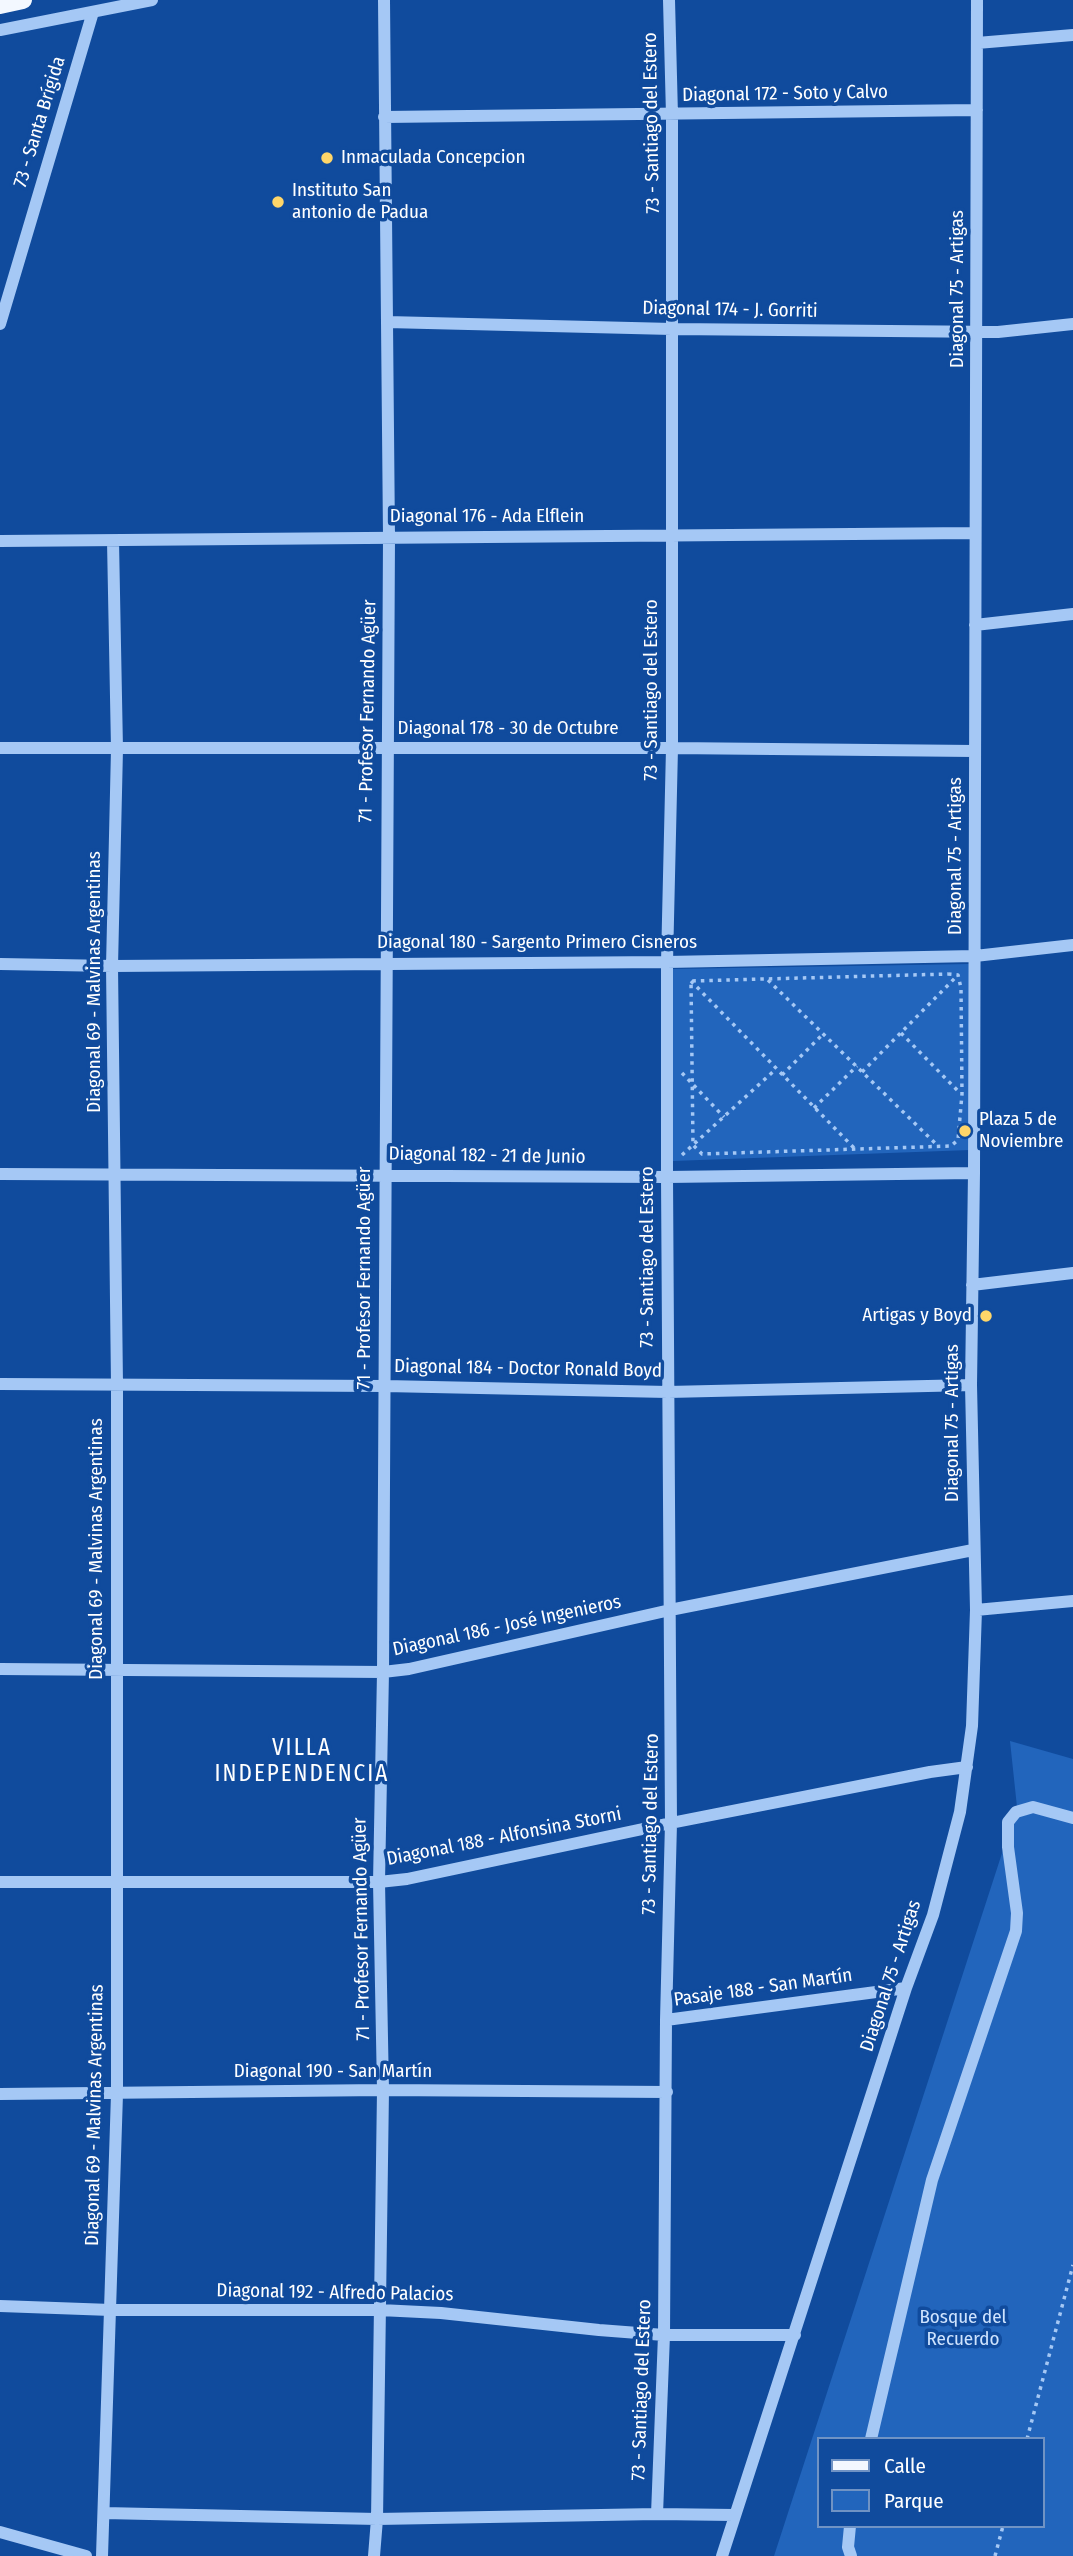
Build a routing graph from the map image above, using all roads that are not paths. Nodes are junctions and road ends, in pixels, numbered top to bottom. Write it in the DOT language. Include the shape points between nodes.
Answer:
graph roads {
  1 [pos="23,0"];
  2 [pos="152,0"];
  3 [pos="384,0"];
  4 [pos="669,0"];
  5 [pos="977,0"];
  6 [pos="0,5"];
  7 [pos="93,12"];
  8 [pos="0,30"];
  9 [pos="1073,35"];
  10 [pos="977,44"];
  11 [pos="977,110"];
  12 [pos="672,115"];
  13 [pos="384,117"];
  14 [pos="387,322"];
  15 [pos="0,324"];
  16 [pos="1073,324"];
  17 [pos="672,329"];
  18 [pos="978,332"];
  19 [pos="974,533"];
  20 [pos="671,535"];
  21 [pos="389,537"];
  22 [pos="0,541"];
  23 [pos="113,541"];
  24 [pos="1073,614"];
  25 [pos="975,625"];
  26 [pos="0,748"];
  27 [pos="672,748"];
  28 [pos="117,749"];
  29 [pos="387,749"];
  30 [pos="974,751"];
  31 [pos="1073,945"];
  32 [pos="975,956"];
  33 [pos="667,962"];
  34 [pos="0,964"];
  35 [pos="385,964"];
  36 [pos="112,966"];
  37 [pos="974,1173"];
  38 [pos="0,1174"];
  39 [pos="113,1174"];
  40 [pos="384,1174"];
  41 [pos="667,1177"];
  42 [pos="1073,1273"];
  43 [pos="972,1285"];
  44 [pos="0,1384"];
  45 [pos="117,1385"];
  46 [pos="971,1385"];
  47 [pos="385,1386"];
  48 [pos="668,1392"];
  49 [pos="973,1550"];
  50 [pos="1073,1601"];
  51 [pos="670,1610"];
  52 [pos="976,1610"];
  53 [pos="0,1669"];
  54 [pos="116,1669"];
  55 [pos="383,1672"];
  56 [pos="967,1767"];
  57 [pos="1073,1818"];
  58 [pos="671,1823"];
  59 [pos="116,1881"];
  60 [pos="0,1882"];
  61 [pos="379,1882"];
  62 [pos="906,1988"];
  63 [pos="666,2020"];
  64 [pos="383,2091"];
  65 [pos="667,2092"];
  66 [pos="0,2094"];
  67 [pos="117,2094"];
  68 [pos="0,2306"];
  69 [pos="111,2310"];
  70 [pos="380,2310"];
  71 [pos="664,2335"];
  72 [pos="795,2335"];
  73 [pos="871,2437"];
  74 [pos="104,2513"];
  75 [pos="657,2514"];
  76 [pos="734,2515"];
  77 [pos="377,2519"];
  78 [pos="850,2528"];
  79 [pos="0,2532"];
  80 [pos="86,2556"];
  81 [pos="102,2556"];
  82 [pos="374,2556"];
  83 [pos="722,2556"];
  84 [pos="851,2556"];
  1 -- 6 [label="main road"];
  2 -- 7 [label="street"];
  3 -- 13 [label="street, 71 - Profesor Fernando Agüer"];
  4 -- 12 [label="street, 73 - Santiago del Estero"];
  5 -- 10 [label="street, Diagonal 75 - Artigas"];
  7 -- 8 [label="street"];
  7 -- 15 [label="street, 73 - Santa Brígida"];
  9 -- 10 [label="street"];
  10 -- 11 [label="street, Diagonal 75 - Artigas"];
  11 -- 12 [label="street, Diagonal 172 - Soto y Calvo"];
  11 -- 18 [label="street, Diagonal 75 - Artigas"];
  12 -- 13 [label="street, Diagonal 172 - Soto y Calvo"];
  12 -- 17 [label="street, 73 - Santiago del Estero"];
  13 -- 14 [label="street, 71 - Profesor Fernando Agüer"];
  14 -- 17 [label="street, Diagonal 174 - J. Gorriti"];
  14 -- 21 [label="street, 71 - Profesor Fernando Agüer"];
  16 -- 18 [label="street, Diagonal 174 - J. Gorriti"];
  17 -- 18 [label="street, Diagonal 174 - J. Gorriti"];
  17 -- 20 [label="street, 73 - Santiago del Estero"];
  18 -- 19 [label="street, Diagonal 75 - Artigas"];
  19 -- 20 [label="street, Diagonal 176 - Ada Elflein"];
  19 -- 25 [label="street, Diagonal 75 - Artigas"];
  20 -- 21 [label="street, Diagonal 176 - Ada Elflein"];
  20 -- 27 [label="street, 73 - Santiago del Estero"];
  21 -- 23 [label="street, Diagonal 176 - Ada Elflein"];
  21 -- 29 [label="street, 71 - Profesor Fernando Agüer"];
  22 -- 23 [label="street, Diagonal 176 - Ada Elflein"];
  23 -- 28 [label="street, Diagonal 69 - Malvinas Argentinas"];
  24 -- 25 [label="street"];
  25 -- 30 [label="street, Diagonal 75 - Artigas"];
  26 -- 28 [label="street, Diagonal 178 - 30 de Octubre"];
  27 -- 29 [label="street, Diagonal 178 - 30 de Octubre"];
  27 -- 30 [label="street, Diagonal 178 - 30 de Octubre"];
  27 -- 33 [label="street, 73 - Santiago del Estero"];
  28 -- 29 [label="street, Diagonal 178 - 30 de Octubre"];
  28 -- 36 [label="street, Diagonal 69 - Malvinas Argentinas"];
  29 -- 35 [label="street, 71 - Profesor Fernando Agüer"];
  30 -- 32 [label="street, Diagonal 75 - Artigas"];
  31 -- 32 [label="street, Diagonal 180 - Sargento Primero Cisneros"];
  32 -- 33 [label="street, Diagonal 180 - Sargento Primero Cisneros"];
  32 -- 37 [label="street, Diagonal 75 - Artigas"];
  33 -- 35 [label="street, Diagonal 180 - Sargento Primero Cisneros"];
  33 -- 41 [label="street, 73 - Santiago del Estero"];
  34 -- 36 [label="street, Diagonal 180 - Sargento Primero Cisneros"];
  35 -- 36 [label="street, Diagonal 180 - Sargento Primero Cisneros"];
  35 -- 40 [label="street, 71 - Profesor Fernando Agüer"];
  36 -- 39 [label="street, Diagonal 69 - Malvinas Argentinas"];
  37 -- 41 [label="street, Diagonal 182 - 21 de Junio"];
  37 -- 43 [label="street, Diagonal 75 - Artigas"];
  38 -- 39 [label="street, Diagonal 182 - 21 de Junio"];
  39 -- 40 [label="street, Diagonal 182 - 21 de Junio"];
  39 -- 45 [label="street, Diagonal 69 - Malvinas Argentinas"];
  40 -- 41 [label="street, Diagonal 182 - 21 de Junio"];
  40 -- 47 [label="street, 71 - Profesor Fernando Agüer"];
  41 -- 48 [label="street, 73 - Santiago del Estero"];
  42 -- 43 [label="street"];
  43 -- 46 [label="street, Diagonal 75 - Artigas"];
  44 -- 45 [label="street, Diagonal 184 - Doctor Ronald Boyd"];
  45 -- 47 [label="street, Diagonal 184 - Doctor Ronald Boyd"];
  45 -- 54 [label="street, Diagonal 69 - Malvinas Argentinas"];
  46 -- 48 [label="street, Diagonal 184 - Doctor Ronald Boyd"];
  46 -- 49 [label="street, Diagonal 75 - Artigas"];
  47 -- 48 [label="street, Diagonal 184 - Doctor Ronald Boyd"];
  47 -- 55 [label="street, 71 - Profesor Fernando Agüer"];
  48 -- 51 [label="street, 73 - Santiago del Estero"];
  49 -- 51 [label="street, Diagonal 186 - José Ingenieros"];
  49 -- 52 [label="street, Diagonal 75 - Artigas"];
  50 -- 52 [label="street"];
  51 -- 55 [label="street, Diagonal 186 - José Ingenieros"];
  51 -- 58 [label="street, 73 - Santiago del Estero"];
  52 -- 56 [label="street, Diagonal 75 - Artigas"];
  53 -- 54 [label="street, Diagonal 186 - José Ingenieros"];
  54 -- 55 [label="street, Diagonal 186 - José Ingenieros"];
  54 -- 59 [label="street, Diagonal 69 - Malvinas Argentinas"];
  55 -- 61 [label="street, 71 - Profesor Fernando Agüer"];
  56 -- 58 [label="street, Diagonal 188 - Alfonsina Storni"];
  56 -- 62 [label="street, Diagonal 75 - Artigas" via="933,1915"];
  57 -- 73 [label="street" via="1033,1807 1016,1812 1007,1822 1016,1931 932,2180"];
  58 -- 61 [label="street, Diagonal 188 - Alfonsina Storni"];
  58 -- 63 [label="street, 73 - Santiago del Estero"];
  59 -- 60 [label="street, Diagonal 188 - Alfonsina Storni"];
  59 -- 61 [label="street, Diagonal 188 - Alfonsina Storni"];
  59 -- 67 [label="street, Diagonal 69 - Malvinas Argentinas"];
  61 -- 64 [label="street, 71 - Profesor Fernando Agüer"];
  62 -- 63 [label="street, Pasaje 188 - San Martín"];
  62 -- 72 [label="street, Diagonal 75 - Artigas"];
  63 -- 65 [label="street, 73 - Santiago del Estero"];
  64 -- 65 [label="street, Diagonal 190 - San Martín"];
  64 -- 67 [label="street, Diagonal 190 - San Martín"];
  64 -- 70 [label="street, 71 - Profesor Fernando Agüer"];
  65 -- 71 [label="street, 73 - Santiago del Estero"];
  66 -- 67 [label="street, Diagonal 190 - San Martín"];
  67 -- 69 [label="street, Diagonal 69 - Malvinas Argentinas"];
  68 -- 69 [label="street, Diagonal 192 - Alfredo Palacios"];
  69 -- 70 [label="street, Diagonal 192 - Alfredo Palacios"];
  69 -- 74 [label="street, Diagonal 69 - Malvinas Argentinas"];
  70 -- 71 [label="street, Diagonal 192 - Alfredo Palacios"];
  70 -- 77 [label="street, 71 - Profesor Fernando Agüer"];
  71 -- 72 [label="street, Diagonal 192 - Alfredo Palacios"];
  71 -- 75 [label="street, 73 - Santiago del Estero"];
  72 -- 76 [label="street, Diagonal 75 - Artigas"];
  74 -- 77 [label="street"];
  74 -- 81 [label="street, Diagonal 69 - Malvinas Argentinas"];
  75 -- 76 [label="street"];
  75 -- 77 [label="street"];
  76 -- 83 [label="street, Diagonal 75 - Artigas"];
  77 -- 82 [label="street, 71 - Profesor Fernando Agüer"];
  78 -- 84 [label="street"];
  79 -- 80 [label="street"];
}
